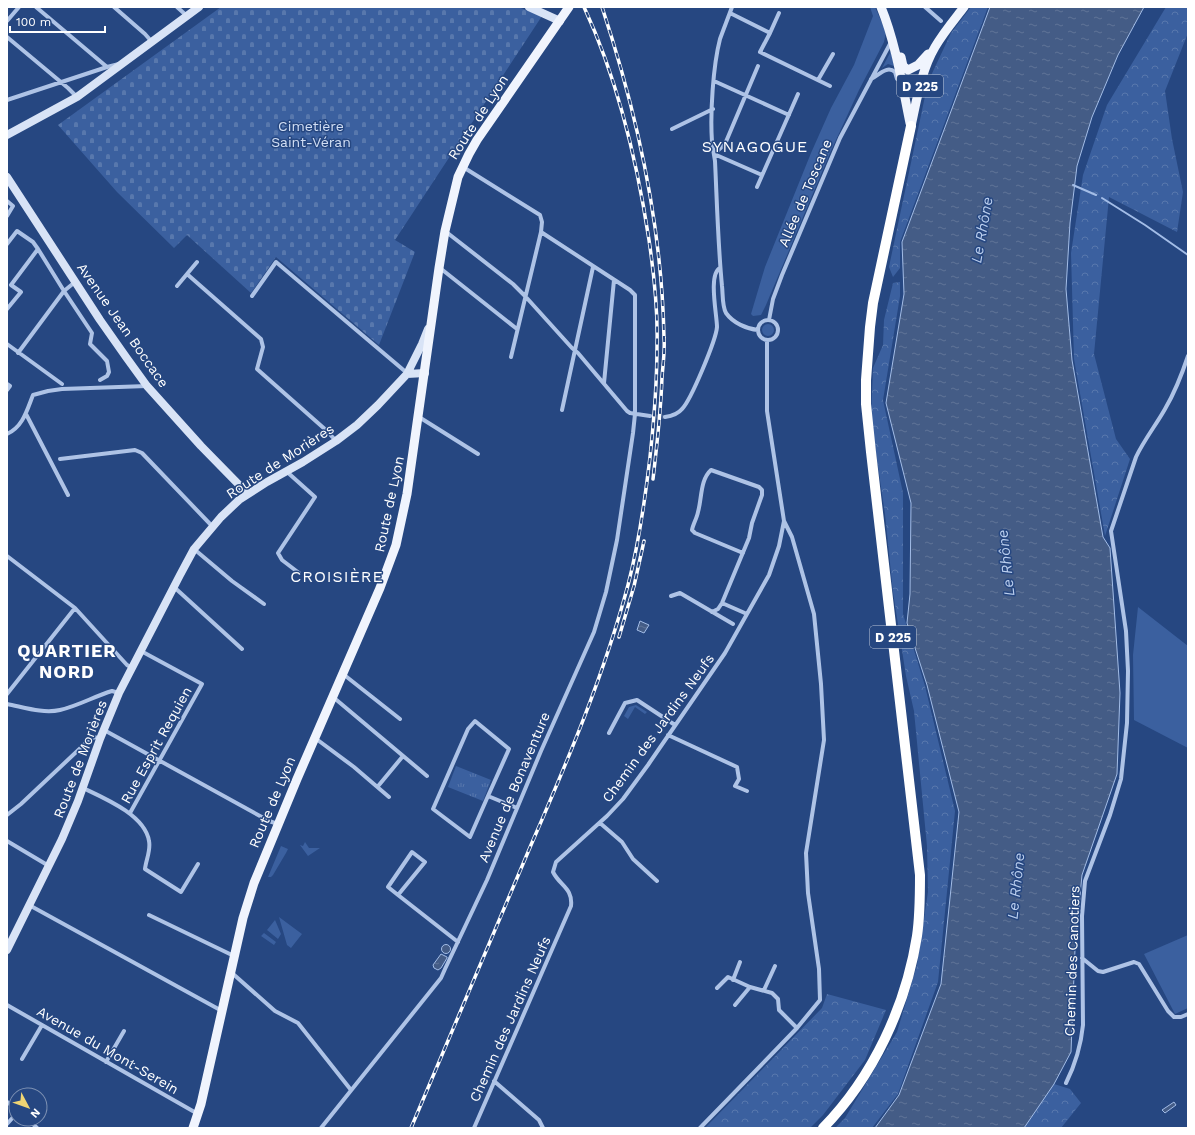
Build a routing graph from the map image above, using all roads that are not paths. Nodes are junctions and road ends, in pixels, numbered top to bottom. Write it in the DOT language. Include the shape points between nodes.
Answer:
graph roads {
  1 [pos="19,7"];
  2 [pos="36,7"];
  3 [pos="114,7"];
  4 [pos="177,7"];
  5 [pos="199,7"];
  6 [pos="529,7"];
  7 [pos="569,7"];
  8 [pos="732,7"];
  9 [pos="881,7"];
  10 [pos="925,7"];
  11 [pos="964,7"];
  12 [pos="730,13"];
  13 [pos="779,13"];
  14 [pos="187,17"];
  15 [pos="7,21"];
  16 [pos="560,21"];
  17 [pos="941,22"];
  18 [pos="770,33"];
  19 [pos="7,37"];
  20 [pos="892,40"];
  21 [pos="152,43"];
  22 [pos="934,47"];
  23 [pos="833,54"];
  24 [pos="124,63"];
  25 [pos="107,66"];
  26 [pos="758,66"];
  27 [pos="871,79"];
  28 [pos="818,80"];
  29 [pos="714,81"];
  30 [pos="62,82"];
  31 [pos="830,86"];
  32 [pos="798,94"];
  33 [pos="746,96"];
  34 [pos="78,97"];
  35 [pos="905,98"];
  36 [pos="7,100"];
  37 [pos="712,109"];
  38 [pos="789,115"];
  39 [pos="911,126"];
  40 [pos="672,129"];
  41 [pos="7,135"];
  42 [pos="714,154"];
  43 [pos="462,166"];
  44 [pos="762,176"];
  45 [pos="7,177"];
  46 [pos="757,187"];
  47 [pos="7,201"];
  48 [pos="7,216"];
  49 [pos="445,231"];
  50 [pos="541,232"];
  51 [pos="7,244"];
  52 [pos="38,249"];
  53 [pos="197,262"];
  54 [pos="593,267"];
  55 [pos="439,268"];
  56 [pos="720,268"];
  57 [pos="187,274"];
  58 [pos="614,280"];
  59 [pos="75,282"];
  60 [pos="177,286"];
  61 [pos="64,292"];
  62 [pos="252,296"];
  63 [pos="526,296"];
  64 [pos="7,309"];
  65 [pos="432,317"];
  66 [pos="768,320"];
  67 [pos="517,329"];
  68 [pos="758,330"];
  69 [pos="767,340"];
  70 [pos="7,344"];
  71 [pos="575,350"];
  72 [pos="18,353"];
  73 [pos="1188,356"];
  74 [pos="511,357"];
  75 [pos="425,373"];
  76 [pos="407,374"];
  77 [pos="100,380"];
  78 [pos="604,383"];
  79 [pos="7,384"];
  80 [pos="62,384"];
  81 [pos="147,386"];
  82 [pos="7,390"];
  83 [pos="562,410"];
  84 [pos="26,414"];
  85 [pos="635,414"];
  86 [pos="650,416"];
  87 [pos="665,416"];
  88 [pos="419,417"];
  89 [pos="7,434"];
  90 [pos="336,441"];
  91 [pos="478,454"];
  92 [pos="60,459"];
  93 [pos="286,471"];
  94 [pos="248,494"];
  95 [pos="68,495"];
  96 [pos="784,521"];
  97 [pos="212,526"];
  98 [pos="194,549"];
  99 [pos="742,553"];
  100 [pos="7,556"];
  101 [pos="299,573"];
  102 [pos="174,587"];
  103 [pos="671,596"];
  104 [pos="722,603"];
  105 [pos="264,604"];
  106 [pos="75,608"];
  107 [pos="712,612"];
  108 [pos="747,614"];
  109 [pos="733,624"];
  110 [pos="242,649"];
  111 [pos="141,651"];
  112 [pos="132,668"];
  113 [pos="343,673"];
  114 [pos="119,693"];
  115 [pos="7,694"];
  116 [pos="333,697"];
  117 [pos="7,704"];
  118 [pos="400,719"];
  119 [pos="674,725"];
  120 [pos="104,730"];
  121 [pos="609,733"];
  122 [pos="668,735"];
  123 [pos="100,738"];
  124 [pos="315,738"];
  125 [pos="403,756"];
  126 [pos="160,761"];
  127 [pos="427,776"];
  128 [pos="379,785"];
  129 [pos="82,788"];
  130 [pos="747,791"];
  131 [pos="488,796"];
  132 [pos="389,797"];
  133 [pos="517,808"];
  134 [pos="130,813"];
  135 [pos="7,815"];
  136 [pos="600,823"];
  137 [pos="278,824"];
  138 [pos="7,841"];
  139 [pos="198,864"];
  140 [pos="49,866"];
  141 [pos="657,881"];
  142 [pos="398,894"];
  143 [pos="29,905"];
  144 [pos="149,915"];
  145 [pos="458,942"];
  146 [pos="7,950"];
  147 [pos="234,956"];
  148 [pos="1082,958"];
  149 [pos="740,962"];
  150 [pos="775,966"];
  151 [pos="231,972"];
  152 [pos="733,980"];
  153 [pos="750,986"];
  154 [pos="717,988"];
  155 [pos="764,990"];
  156 [pos="7,1005"];
  157 [pos="735,1005"];
  158 [pos="222,1011"];
  159 [pos="1188,1014"];
  160 [pos="42,1025"];
  161 [pos="797,1028"];
  162 [pos="124,1031"];
  163 [pos="22,1059"];
  164 [pos="106,1062"];
  165 [pos="494,1081"];
  166 [pos="1066,1083"];
  167 [pos="351,1090"];
  168 [pos="198,1114"];
  169 [pos="193,1128"];
  170 [pos="321,1128"];
  171 [pos="474,1128"];
  172 [pos="543,1128"];
  173 [pos="700,1128"];
  174 [pos="823,1128"];
  1 -- 15 [label="street"];
  2 -- 25 [label="street"];
  3 -- 21 [label="street"];
  4 -- 14 [label="street"];
  5 -- 14 [label="main road"];
  6 -- 16 [label="main road"];
  7 -- 16 [label="main road, Route de Lyon"];
  8 -- 12 [label="street"];
  9 -- 20 [label="main road"];
  10 -- 17 [label="street"];
  11 -- 22 [label="main road, D 225"];
  12 -- 18 [label="street"];
  12 -- 29 [label="street" via="720,39"];
  13 -- 18 [label="street"];
  14 -- 21 [label="main road"];
  16 -- 43 [label="main road, Route de Lyon"];
  18 -- 28 [label="street" via="760,52"];
  19 -- 30 [label="street"];
  20 -- 22 [label="main road" via="897,44 904,66 908,70 918,65"];
  20 -- 27 [label="street, Allée de Toscane"];
  20 -- 35 [label="main road"];
  21 -- 24 [label="main road"];
  22 -- 39 [label="main road, D 225" via="920,82"];
  23 -- 28 [label="street"];
  24 -- 25 [label="street"];
  24 -- 34 [label="main road"];
  25 -- 30 [label="street"];
  26 -- 33 [label="street"];
  27 -- 35 [label="street" via="886,69 892,70"];
  27 -- 66 [label="street, Allée de Toscane" via="840,138 782,275"];
  28 -- 31 [label="street"];
  29 -- 33 [label="street"];
  29 -- 37 [label="street"];
  30 -- 34 [label="street"];
  30 -- 36 [label="street"];
  32 -- 38 [label="street"];
  33 -- 38 [label="street"];
  33 -- 42 [label="street" via="725,144"];
  34 -- 41 [label="main road"];
  35 -- 39 [label="main road"];
  37 -- 40 [label="street"];
  37 -- 42 [label="street"];
  38 -- 44 [label="street"];
  39 -- 174 [label="highway, D 225" via="873,303 868,342 866,404 920,875 920,903 910,967 892,1025 855,1089"];
  42 -- 44 [label="street"];
  42 -- 56 [label="street"];
  43 -- 49 [label="main road, Route de Lyon"];
  43 -- 50 [label="street" via="540,215"];
  44 -- 46 [label="street"];
  45 -- 59 [label="main road, Avenue Jean Boccace"];
  47 -- 48 [label="street" via="13,206"];
  49 -- 55 [label="main road, Route de Lyon"];
  49 -- 63 [label="street"];
  50 -- 54 [label="street"];
  50 -- 63 [label="street"];
  51 -- 52 [label="street" via="17,231 33,242"];
  52 -- 61 [label="street"];
  52 -- 64 [label="street" via="11,285 21,292"];
  53 -- 57 [label="street"];
  54 -- 58 [label="street"];
  54 -- 71 [label="street"];
  55 -- 65 [label="main road, Route de Lyon"];
  55 -- 67 [label="street"];
  56 -- 68 [label="street" via="726,314 739,324"];
  56 -- 87 [label="street" via="716,270 715,275 716,328 713,342 687,403 674,415"];
  57 -- 60 [label="street"];
  57 -- 90 [label="street" via="262,339 263,347 257,369"];
  58 -- 78 [label="street"];
  58 -- 85 [label="street, Avenue de Bonaventure" via="635,295"];
  59 -- 61 [label="street"];
  59 -- 81 [label="main road, Avenue Jean Boccace"];
  61 -- 72 [label="street"];
  61 -- 77 [label="street" via="92,333 90,344 107,361 109,372"];
  62 -- 76 [label="street" via="276,262"];
  63 -- 67 [label="street"];
  63 -- 71 [label="street"];
  65 -- 75 [label="main road, Route de Lyon"];
  65 -- 76 [label="main road, Route de Morières"];
  66 -- 68 [label="street" via="762,322"];
  66 -- 69 [label="street" via="776,324 778,330 775,337"];
  67 -- 74 [label="street"];
  68 -- 69 [label="street" via="761,337"];
  69 -- 96 [label="street" via="767,410"];
  70 -- 72 [label="street"];
  71 -- 78 [label="street"];
  71 -- 83 [label="street"];
  72 -- 80 [label="street"];
  73 -- 148 [label="street, Chemin des Canotiers" via="1166,408 1136,457 1111,531 1126,631 1127,723 1121,779 1085,881"];
  75 -- 76 [label="main road"];
  75 -- 88 [label="main road, Route de Lyon"];
  76 -- 90 [label="main road, Route de Morières" via="374,409"];
  78 -- 85 [label="street" via="627,411"];
  79 -- 82 [label="street" via="10,386"];
  81 -- 84 [label="street" via="48,391 33,396"];
  81 -- 94 [label="main road, Avenue Jean Boccace"];
  84 -- 89 [label="street" via="15,431"];
  84 -- 95 [label="street"];
  85 -- 86 [label="street"];
  85 -- 133 [label="street, Avenue de Bonaventure" via="617,540 606,592 594,632"];
  88 -- 91 [label="street"];
  88 -- 113 [label="main road, Route de Lyon" via="396,545"];
  90 -- 93 [label="main road, Route de Morières"];
  92 -- 97 [label="street" via="135,450 142,453"];
  93 -- 94 [label="main road, Route de Morières"];
  93 -- 101 [label="street" via="315,497 278,553 282,560"];
  94 -- 97 [label="main road, Route de Morières"];
  96 -- 108 [label="street, Chemin des Jardins Neufs" via="773,564"];
  96 -- 161 [label="street" via="792,537 814,614 822,684 824,740 806,853 820,1000"];
  97 -- 98 [label="main road, Route de Morières"];
  98 -- 102 [label="main road, Route de Morières"];
  98 -- 105 [label="street"];
  99 -- 99 [label="street" via="749,538 762,490 711,470 702,487 698,514 692,530"];
  99 -- 104 [label="street"];
  100 -- 106 [label="street"];
  102 -- 110 [label="street"];
  102 -- 111 [label="main road, Route de Morières"];
  103 -- 107 [label="street" via="680,593"];
  104 -- 107 [label="street"];
  104 -- 108 [label="street"];
  106 -- 112 [label="street"];
  106 -- 115 [label="street"];
  107 -- 109 [label="street"];
  108 -- 119 [label="street, Chemin des Jardins Neufs" via="725,653"];
  111 -- 112 [label="main road, Route de Morières"];
  111 -- 126 [label="street, Rue Esprit Requien" via="202,684"];
  112 -- 114 [label="main road, Route de Morières"];
  113 -- 116 [label="main road, Route de Lyon"];
  113 -- 118 [label="street"];
  114 -- 117 [label="street" via="112,691 58,711"];
  114 -- 120 [label="main road, Route de Morières"];
  116 -- 124 [label="main road, Route de Lyon"];
  116 -- 125 [label="street"];
  119 -- 121 [label="street" via="637,700 625,704"];
  119 -- 122 [label="street, Chemin des Jardins Neufs"];
  120 -- 123 [label="main road, Route de Morières"];
  120 -- 126 [label="street"];
  122 -- 130 [label="street" via="737,767 739,779 735,786"];
  122 -- 136 [label="street, Chemin des Jardins Neufs" via="624,798"];
  123 -- 129 [label="main road, Route de Morières"];
  123 -- 135 [label="street" via="89,740"];
  124 -- 132 [label="street"];
  124 -- 137 [label="main road, Route de Lyon"];
  125 -- 127 [label="street"];
  125 -- 128 [label="street"];
  126 -- 134 [label="street, Rue Esprit Requien"];
  126 -- 137 [label="street"];
  129 -- 134 [label="street"];
  129 -- 140 [label="main road, Route de Morières"];
  131 -- 131 [label="street" via="470,837 433,808 468,729 475,721 509,749"];
  131 -- 133 [label="street"];
  133 -- 145 [label="street, Avenue de Bonaventure"];
  134 -- 139 [label="street" via="140,822 149,841 145,869 181,892"];
  136 -- 141 [label="street" via="622,842 633,859"];
  136 -- 165 [label="street, Chemin des Jardins Neufs" via="556,862 553,872 568,889 571,906"];
  137 -- 147 [label="main road, Route de Lyon" via="250,895"];
  138 -- 140 [label="street"];
  140 -- 143 [label="main road, Route de Morières"];
  142 -- 142 [label="street" via="425,862 412,852 388,887"];
  142 -- 145 [label="street"];
  143 -- 146 [label="main road, Route de Morières"];
  143 -- 158 [label="street"];
  144 -- 147 [label="street"];
  145 -- 167 [label="street, Avenue de Bonaventure" via="441,978"];
  147 -- 151 [label="main road, Route de Lyon"];
  148 -- 159 [label="street" via="1103,972 1134,962 1139,964 1168,1011 1174,1017"];
  148 -- 166 [label="street, Chemin des Canotiers" via="1084,1025 1077,1057"];
  149 -- 152 [label="street"];
  150 -- 155 [label="street"];
  151 -- 158 [label="main road, Route de Lyon"];
  151 -- 167 [label="street" via="275,1011 298,1023"];
  152 -- 153 [label="street"];
  152 -- 154 [label="street" via="728,977"];
  153 -- 155 [label="street"];
  153 -- 157 [label="street"];
  155 -- 161 [label="street" via="778,999 779,1010"];
  156 -- 160 [label="street, Avenue du Mont-Serein"];
  158 -- 168 [label="main road, Route de Lyon"];
  160 -- 163 [label="street"];
  160 -- 164 [label="street, Avenue du Mont-Serein"];
  161 -- 173 [label="street"];
  162 -- 164 [label="street"];
  164 -- 168 [label="street, Avenue du Mont-Serein"];
  165 -- 171 [label="street, Chemin des Jardins Neufs"];
  165 -- 172 [label="street" via="539,1120"];
  167 -- 170 [label="street, Avenue de Bonaventure"];
  168 -- 169 [label="main road, Route de Lyon"];
}
